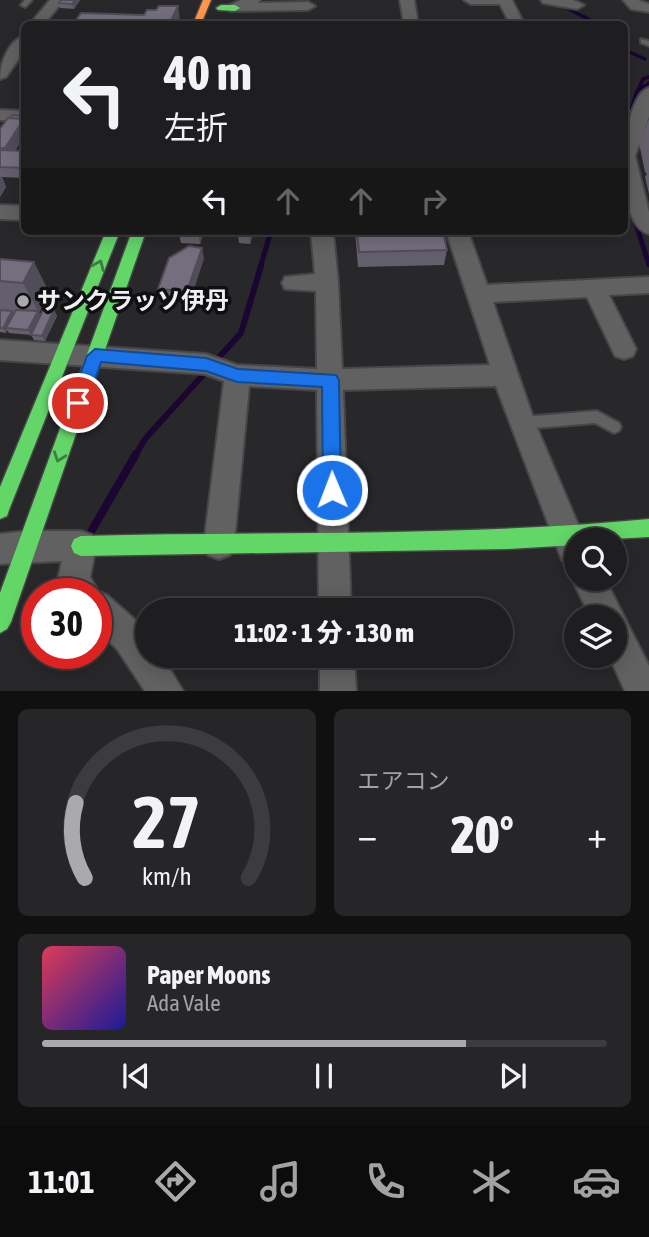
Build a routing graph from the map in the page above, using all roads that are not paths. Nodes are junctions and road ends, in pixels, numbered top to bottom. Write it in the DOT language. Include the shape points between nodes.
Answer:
graph roads {
  1 [pos="57,0"];
  2 [pos="253,0"];
  3 [pos="407,0"];
  4 [pos="471,0"];
  5 [pos="505,0"];
  6 [pos="630,0"];
  7 [pos="309,3"];
  8 [pos="221,4"];
  9 [pos="649,8"];
  10 [pos="40,21"];
  11 [pos="201,21"];
  12 [pos="216,21"];
  13 [pos="308,21"];
  14 [pos="410,21"];
  15 [pos="516,21"];
  16 [pos="21,44"];
  17 [pos="21,47"];
  18 [pos="0,50"];
  19 [pos="0,74"];
  20 [pos="649,93"];
  21 [pos="0,115"];
  22 [pos="21,116"];
  23 [pos="628,148"];
  24 [pos="628,169"];
  25 [pos="0,212"];
  26 [pos="21,213"];
  27 [pos="649,227"];
  28 [pos="111,235"];
  29 [pos="138,235"];
  30 [pos="323,235"];
  31 [pos="458,235"];
  32 [pos="327,282"];
  33 [pos="293,283"];
  34 [pos="649,285"];
  35 [pos="594,288"];
  36 [pos="478,294"];
  37 [pos="624,349"];
  38 [pos="0,350"];
  39 [pos="62,354"];
  40 [pos="95,356"];
  41 [pos="506,375"];
  42 [pos="237,376"];
  43 [pos="330,380"];
  44 [pos="522,423"];
  45 [pos="614,427"];
  46 [pos="0,510"];
  47 [pos="565,528"];
  48 [pos="649,528"];
  49 [pos="627,533"];
  50 [pos="219,544"];
  51 [pos="333,545"];
  52 [pos="81,546"];
  53 [pos="564,546"];
  54 [pos="13,547"];
  55 [pos="73,578"];
  56 [pos="335,598"];
  57 [pos="112,621"];
  58 [pos="0,622"];
  59 [pos="627,658"];
  60 [pos="337,668"];
  61 [pos="165,691"];
  62 [pos="338,691"];
  63 [pos="643,691"];
  1 -- 10 [label="street"];
  2 -- 8 [label="street"];
  3 -- 14 [label="street"];
  4 -- 5 [label="street"];
  5 -- 15 [label="street"];
  6 -- 9 [label="street"];
  7 -- 8 [label="street"];
  7 -- 13 [label="street"];
  8 -- 11 [label="main road"];
  8 -- 12 [label="main road"];
  16 -- 18 [label="street"];
  17 -- 19 [label="street"];
  20 -- 23 [label="street"];
  21 -- 22 [label="street"];
  24 -- 27 [label="street" via="638,212"];
  25 -- 26 [label="street"];
  39 -- 28 [label="main road, one-way"];
  29 -- 40 [label="main road"];
  30 -- 32 [label="street"];
  31 -- 36 [label="street"];
  32 -- 33 [label="street"];
  32 -- 43 [label="street"];
  34 -- 35 [label="street"];
  35 -- 36 [label="street"];
  35 -- 37 [label="street"];
  36 -- 41 [label="street"];
  38 -- 39 [label="street"];
  39 -- 40 [label="street"];
  39 -- 46 [label="main road"];
  40 -- 42 [label="street" via="206,364"];
  40 -- 54 [label="main road, one-way"];
  41 -- 43 [label="street"];
  41 -- 44 [label="street"];
  42 -- 43 [label="street"];
  42 -- 50 [label="street"];
  43 -- 51 [label="street"];
  44 -- 45 [label="lane" via="597,417"];
  44 -- 47 [label="street"];
  48 -- 49 [label="main road"];
  50 -- 51 [label="main road"];
  50 -- 52 [label="main road"];
  51 -- 53 [label="main road"];
  51 -- 56 [label="street"];
  52 -- 54 [label="street"];
  52 -- 55 [label="street"];
  54 -- 58 [label="main road"];
  57 -- 61 [label="street" via="129,637"];
  59 -- 63 [label="street"];
  60 -- 62 [label="street"];
}
